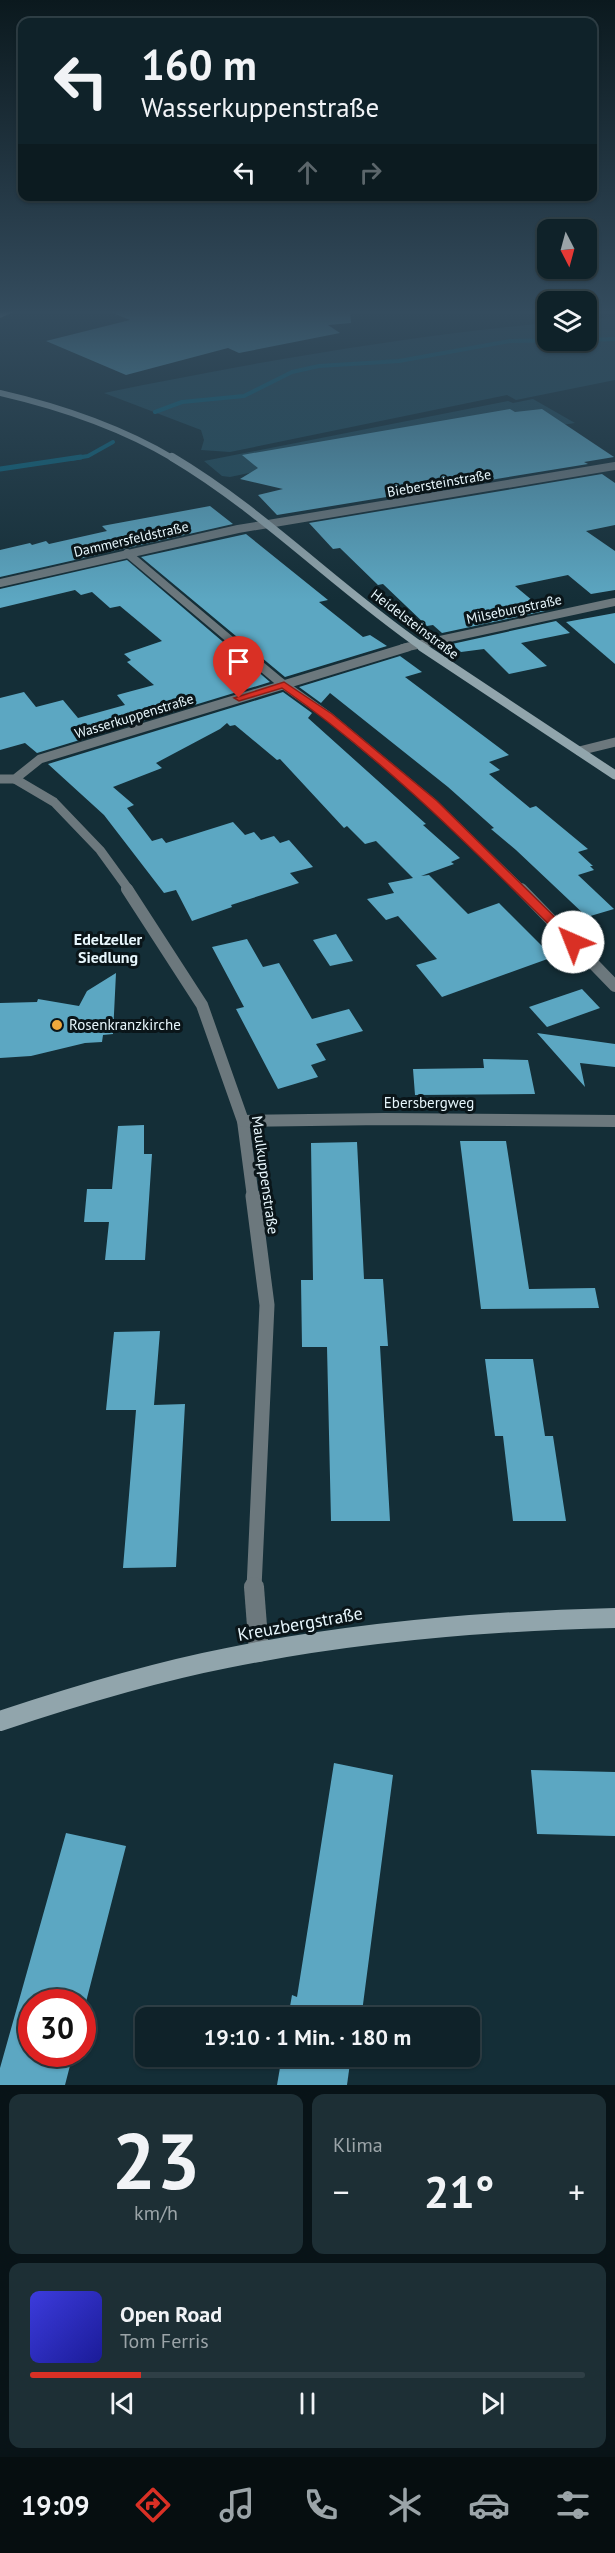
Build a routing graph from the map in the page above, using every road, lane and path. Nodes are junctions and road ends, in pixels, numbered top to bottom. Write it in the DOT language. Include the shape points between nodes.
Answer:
graph roads {
  1 [pos="52,406"];
  2 [pos="615,466"];
  3 [pos="268,525"];
  4 [pos="127,553"];
  5 [pos="0,583"];
  6 [pos="615,602"];
  7 [pos="418,644"];
  8 [pos="284,685"];
  9 [pos="615,742"];
  10 [pos="579,751"];
  11 [pos="615,775"];
  12 [pos="0,779"];
  13 [pos="15,779"];
  14 [pos="615,986"];
  15 [pos="243,1121"];
  16 [pos="615,1121"];
  17 [pos="615,1618"];
  18 [pos="259,1652"];
  19 [pos="0,1721"];
  1 -- 3 [label="main road, Heidelsteinstraße" via="107,424 160,449"];
  2 -- 3 [label="street, Biebersteinstraße"];
  3 -- 4 [label="street, Dammersfeldstraße"];
  3 -- 7 [label="main road, Heidelsteinstraße"];
  4 -- 5 [label="street, Dammersfeldstraße"];
  4 -- 8 [label="street"];
  6 -- 7 [label="street, Milseburgstraße"];
  7 -- 8 [label="street, Wasserkuppenstraße"];
  7 -- 10 [label="main road, Heidelsteinstraße"];
  8 -- 13 [label="street, Wasserkuppenstraße" via="39,759"];
  8 -- 14 [label="street" via="328,716 433,804"];
  9 -- 10 [label="street"];
  10 -- 11 [label="main road, Heidelsteinstraße"];
  12 -- 13 [label="street"];
  13 -- 15 [label="street, Maulkuppenstraße" via="54,802 100,850 147,916 202,1005"];
  15 -- 16 [label="street, Ebersbergweg"];
  15 -- 18 [label="street, Maulkuppenstraße" via="267,1305 254,1592"];
  17 -- 18 [label="main road, Kreuzbergstraße" via="446,1625"];
  18 -- 19 [label="main road, Kreuzbergstraße" via="102,1689"];
}
